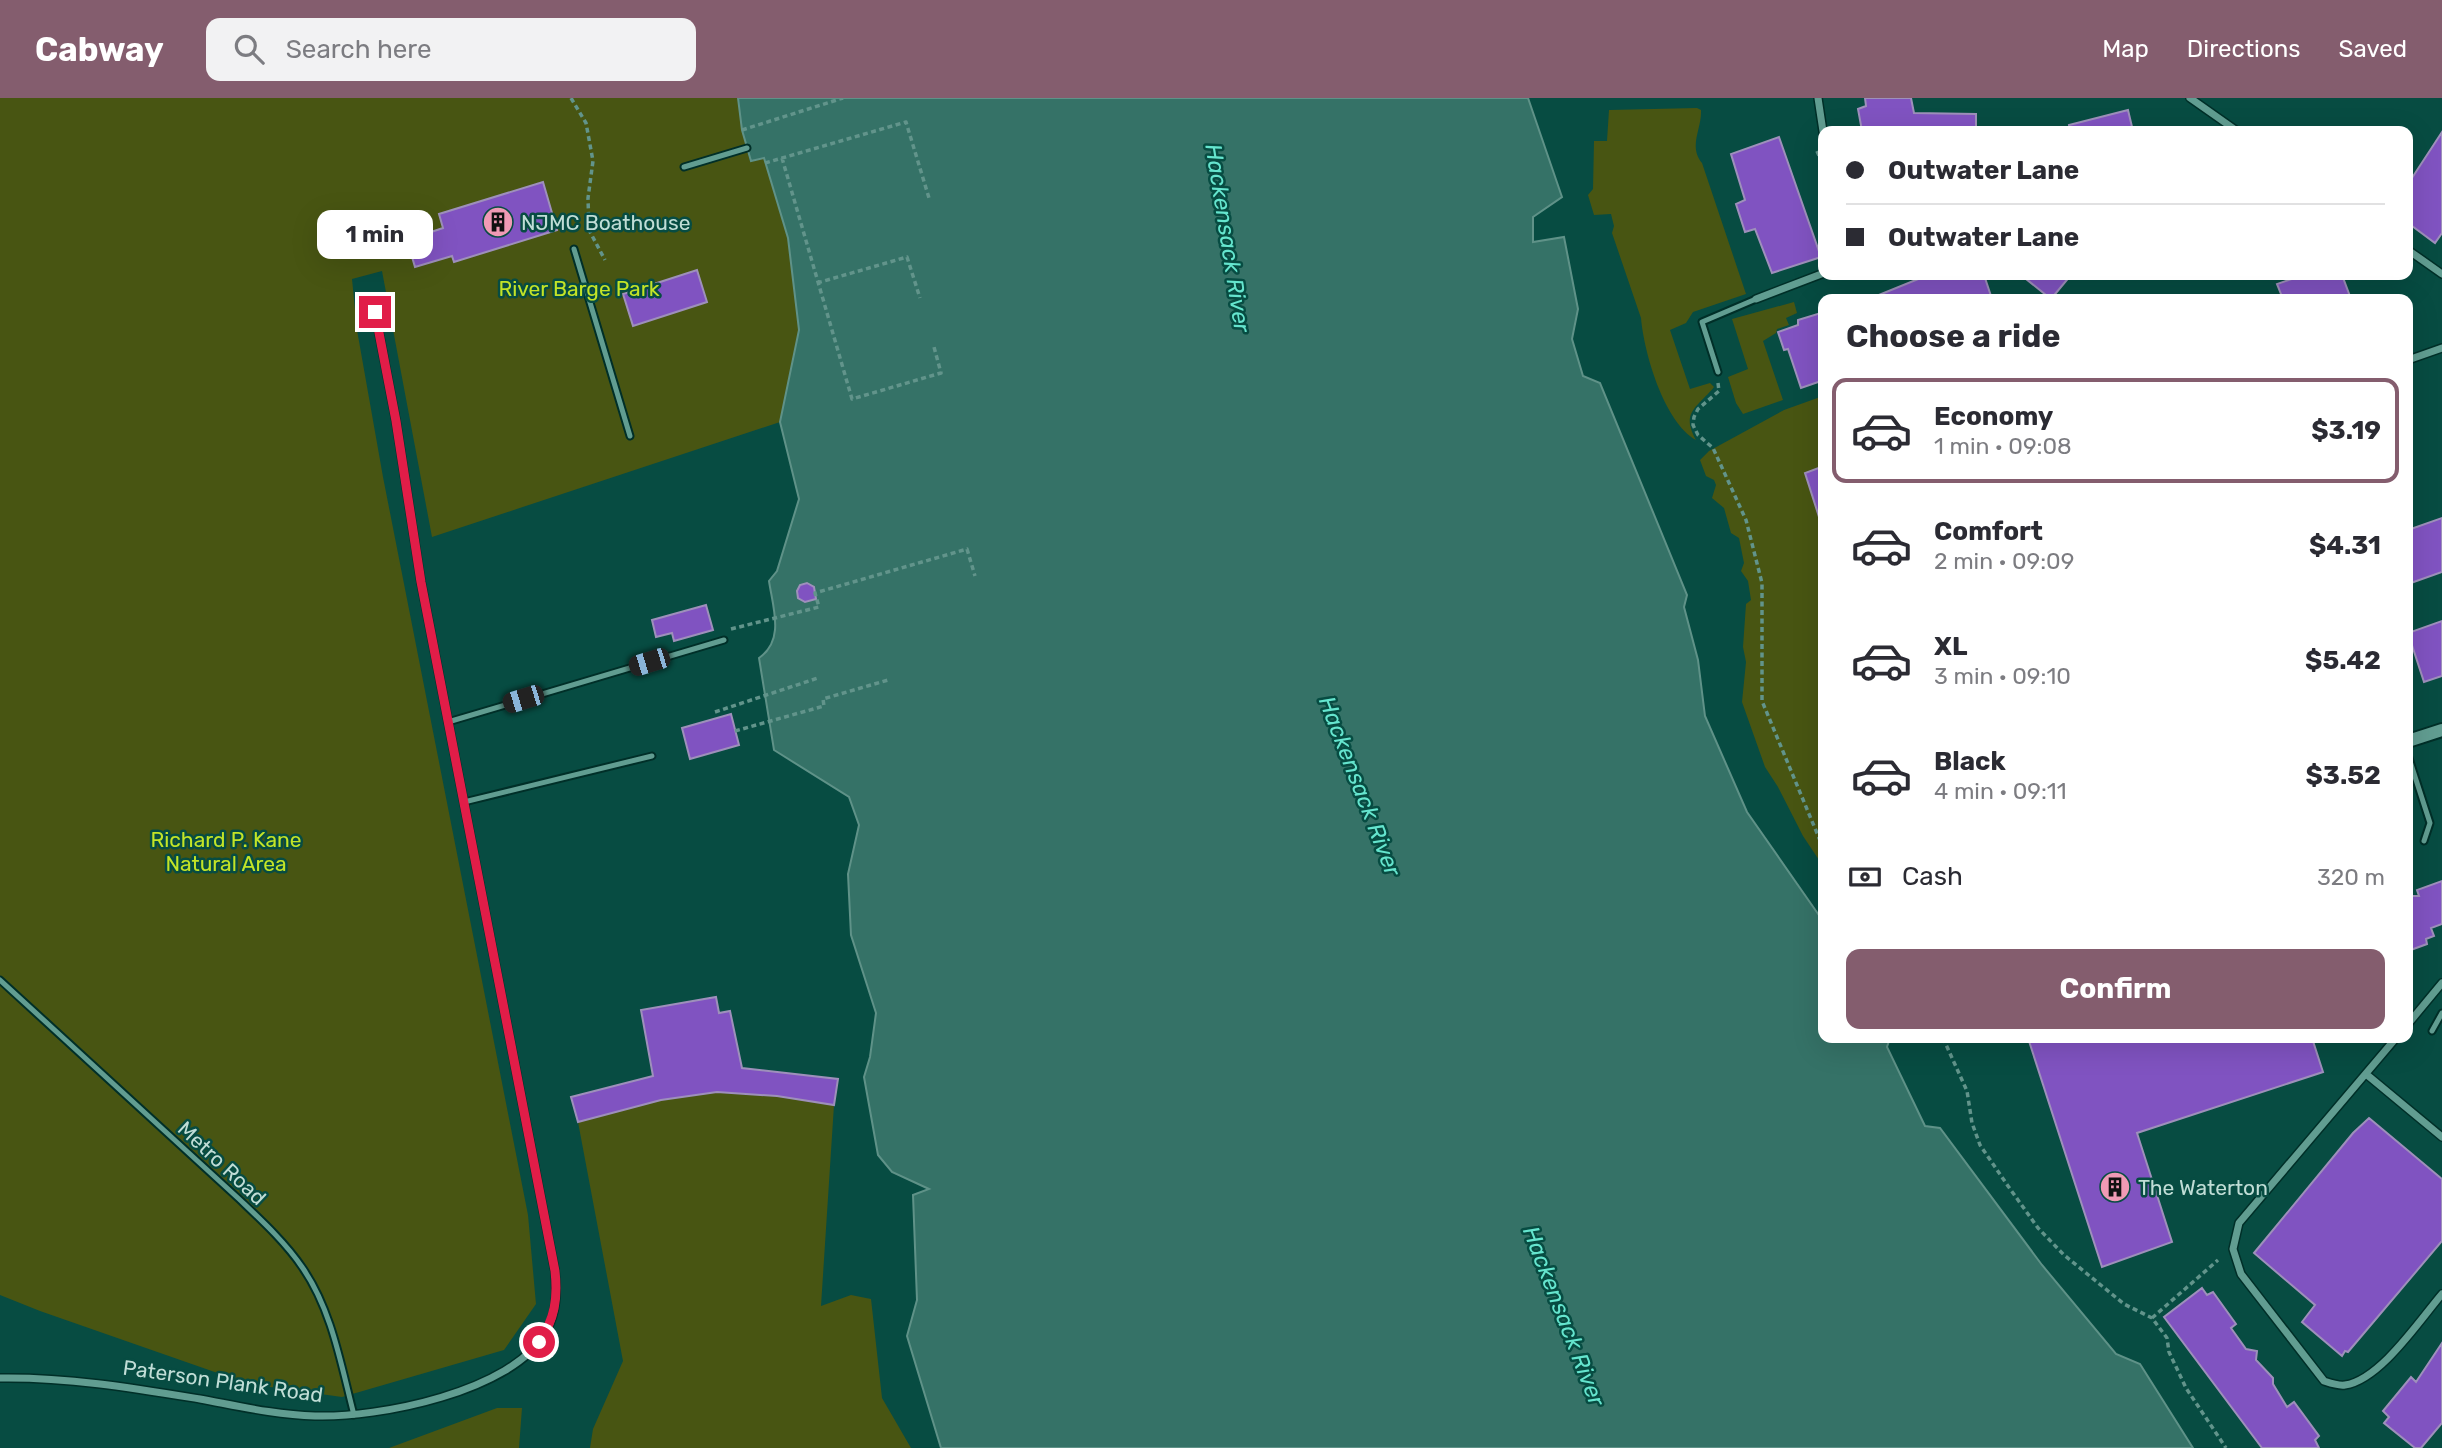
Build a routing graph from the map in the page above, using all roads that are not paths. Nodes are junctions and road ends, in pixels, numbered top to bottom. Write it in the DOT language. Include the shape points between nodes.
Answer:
graph roads {
  1 [pos="1818,98"];
  2 [pos="2190,98"];
  3 [pos="1822,126"];
  4 [pos="2230,126"];
  5 [pos="747,148"];
  6 [pos="684,167"];
  7 [pos="574,249"];
  8 [pos="2413,254"];
  9 [pos="2442,274"];
  10 [pos="1818,275"];
  11 [pos="1756,299"];
  12 [pos="375,312"];
  13 [pos="2442,348"];
  14 [pos="2413,358"];
  15 [pos="1718,372"];
  16 [pos="630,436"];
  17 [pos="724,640"];
  18 [pos="448,722"];
  19 [pos="2442,730"];
  20 [pos="2413,739"];
  21 [pos="652,756"];
  22 [pos="2413,769"];
  23 [pos="464,802"];
  24 [pos="2424,841"];
  25 [pos="0,980"];
  26 [pos="2442,984"];
  27 [pos="2442,1013"];
  28 [pos="2413,1018"];
  29 [pos="2432,1031"];
  30 [pos="2392,1043"];
  31 [pos="2366,1074"];
  32 [pos="2442,1137"];
  33 [pos="2442,1294"];
  34 [pos="0,1378"];
  35 [pos="354,1415"];
  1 -- 3 [label="street"];
  2 -- 4 [label="street"];
  5 -- 6 [label="lane"];
  7 -- 16 [label="lane"];
  8 -- 9 [label="street"];
  10 -- 11 [label="street"];
  11 -- 15 [label="lane" via="1702,323"];
  12 -- 18 [label="street"];
  13 -- 14 [label="street"];
  17 -- 18 [label="lane"];
  18 -- 23 [label="street"];
  19 -- 20 [label="street"];
  21 -- 23 [label="lane"];
  22 -- 24 [label="lane" via="2430,822"];
  23 -- 35 [label="street, Paterson Plank Road" via="555,1271 555,1311 545,1334 502,1374 434,1399"];
  25 -- 35 [label="lane, Metro Road" via="239,1199 303,1267 329,1320"];
  26 -- 28 [label="street"];
  27 -- 29 [label="lane"];
  30 -- 31 [label="street"];
  31 -- 32 [label="street"];
  31 -- 33 [label="street" via="2239,1223 2233,1249 2241,1274 2324,1381 2342,1386 2378,1369"];
  34 -- 35 [label="street, Paterson Plank Road" via="115,1385 294,1415"];
}
